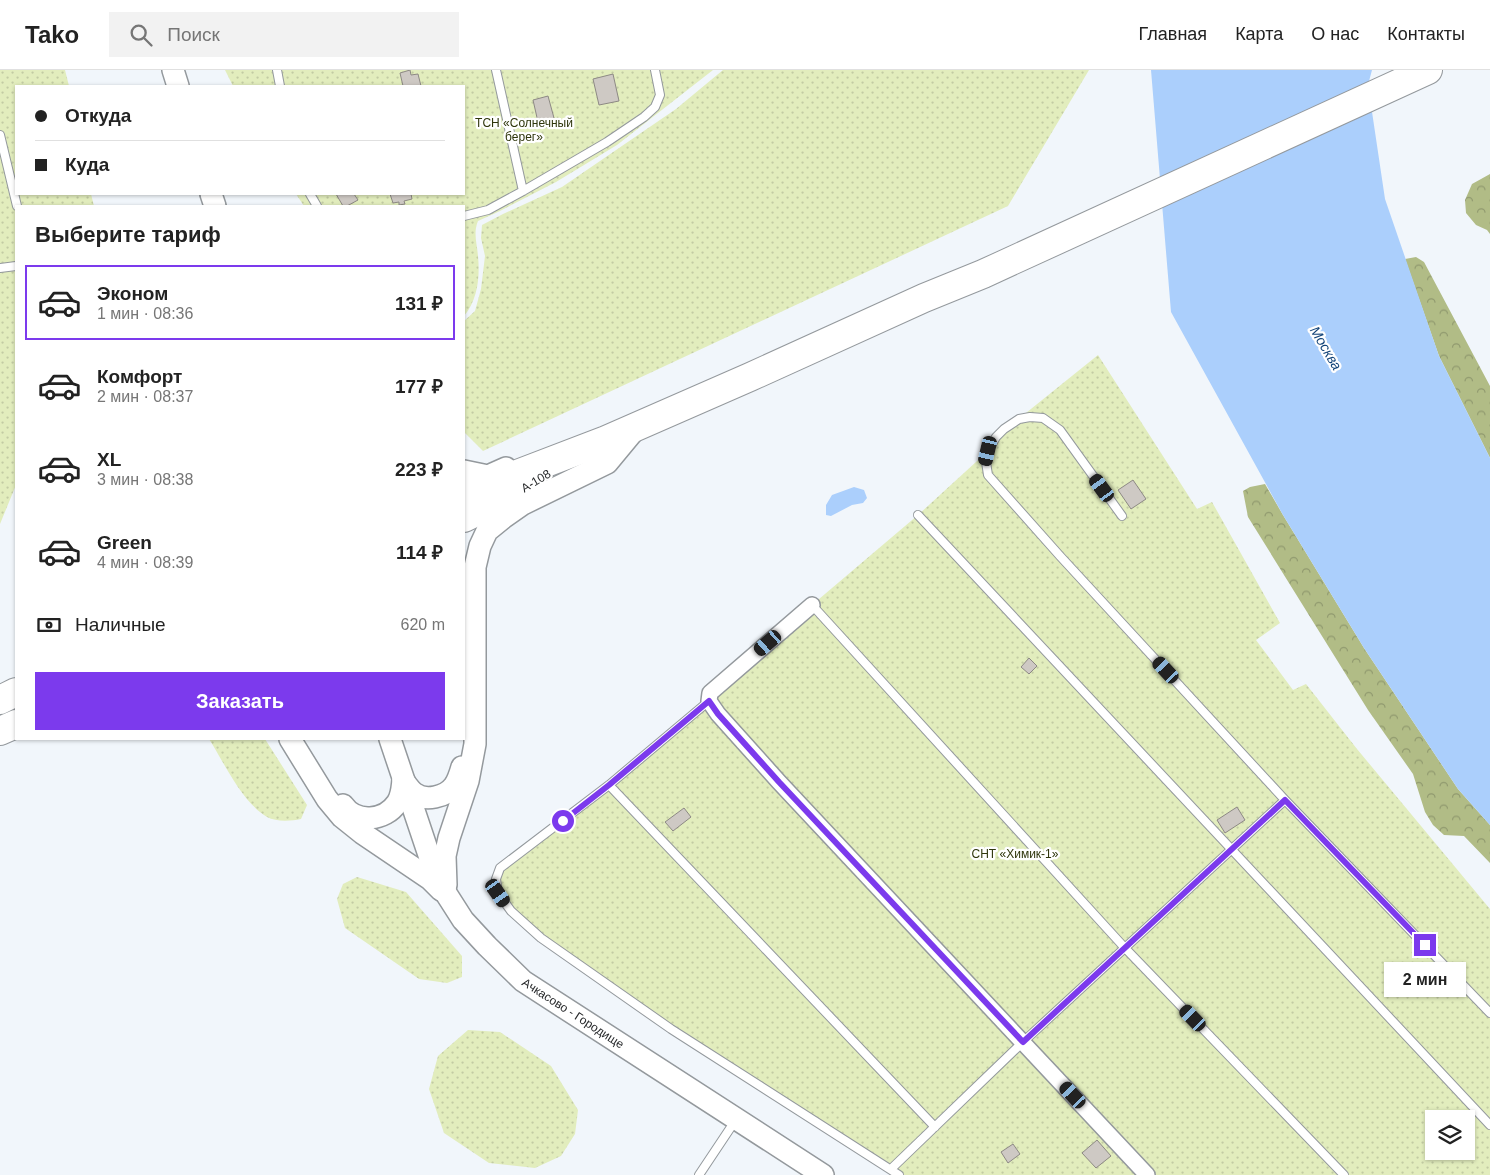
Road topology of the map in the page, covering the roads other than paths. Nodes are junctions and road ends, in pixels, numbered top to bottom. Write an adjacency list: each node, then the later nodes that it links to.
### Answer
1 (173, 70): 6 (street)
2 (276, 70): 7 (lane)
3 (496, 70): 9 (lane)
4 (655, 70): 9 (lane)
5 (1428, 70): 14 (highway, А-108)
6 (178, 85)
7 (280, 85)
8 (0, 134): 10 (lane)
9 (523, 191): 11 (lane)
10 (17, 205)
11 (465, 216)
12 (15, 266): 13 (lane)
13 (0, 268)
14 (640, 424): 15 (highway, А-108); 16 (street); 35 (street)
15 (606, 440): 17 (highway, А-108); 20 (highway, А-108 / А-108)
16 (465, 471)
17 (465, 496)
18 (918, 515): 34 (lane)
19 (1122, 516): 33 (lane)
20 (465, 518)
21 (812, 605): 25 (street); 36 (lane)
22 (465, 654): 31 (street)
23 (15, 692): 24 (highway)
24 (0, 700)
25 (709, 701): 32 (lane); 38 (street)
26 (15, 724): 27 (highway)
27 (0, 731)
28 (291, 740): 35 (street)
29 (302, 740): 31 (street)
30 (390, 740): 31 (street, Ачкасово - Городище)
31 (403, 780): 35 (street, Ачкасово - Городище)
32 (609, 785): 41 (lane); 42 (lane)
33 (1285, 800): 34 (lane); 37 (lane)
34 (1231, 849): 36 (lane); 40 (lane)
35 (447, 896): 39 (street, Ачкасово - Городище)
36 (1124, 947): 38 (lane); 47 (lane)
37 (1490, 1013)
38 (1023, 1042): 41 (lane); 46 (street)
39 (736, 1120): 43 (lane); 44 (street, Ачкасово - Городище)
40 (1490, 1125)
41 (935, 1127): 42 (lane)
42 (891, 1170): 45 (lane)
43 (700, 1175)
44 (823, 1175)
45 (899, 1175)
46 (1147, 1175)
47 (1344, 1175)

